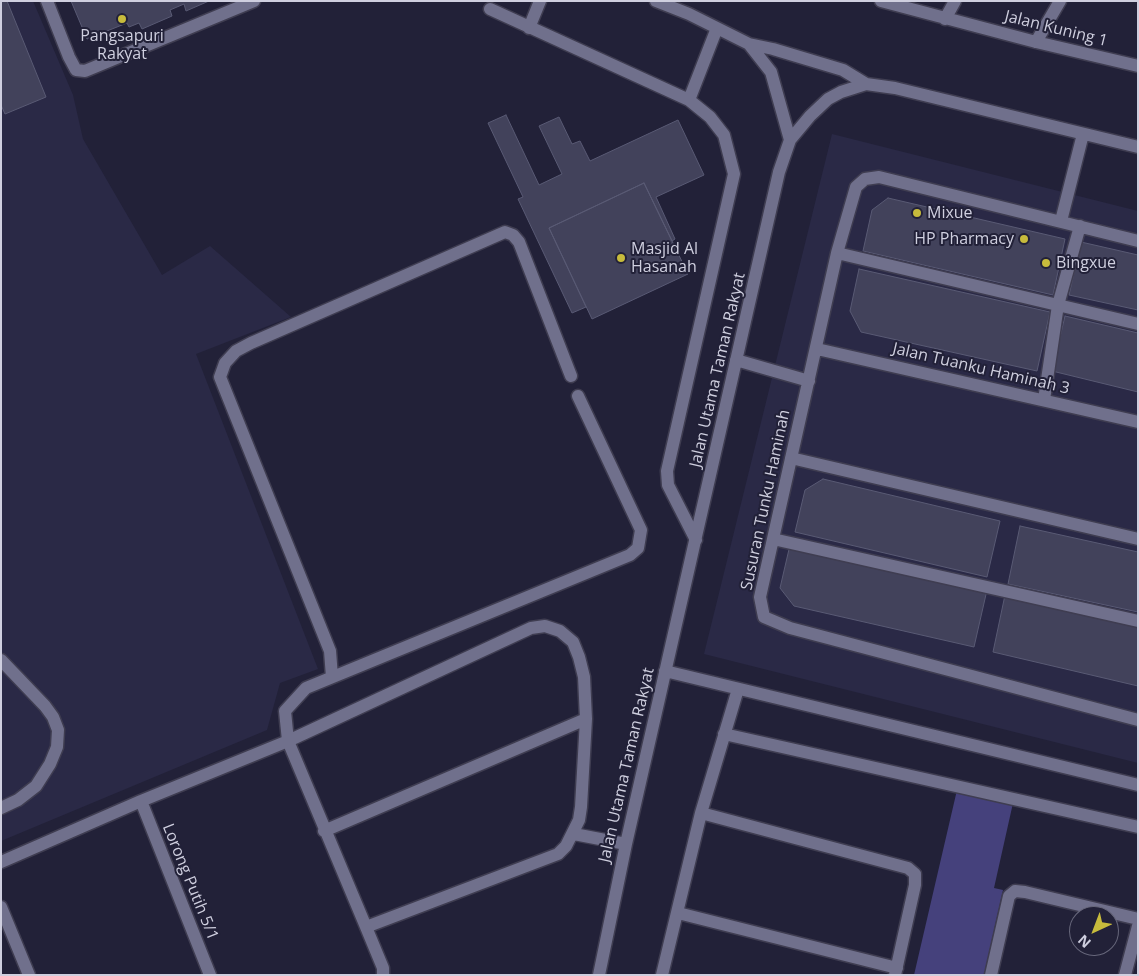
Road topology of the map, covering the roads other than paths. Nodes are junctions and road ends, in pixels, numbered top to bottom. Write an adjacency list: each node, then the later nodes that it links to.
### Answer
1 (48, 1): 2 (street)
2 (254, 1)
3 (540, 1): 10 (street)
4 (656, 1): 11 (street)
5 (881, 1): 9 (street, Jalan Kuning 1)
6 (955, 1): 9 (street)
7 (1060, 1): 12 (street)
8 (490, 8): 10 (street)
9 (945, 19): 12 (street, Jalan Kuning 1)
10 (529, 28): 16 (street)
11 (717, 28): 13 (street); 16 (street)
12 (1036, 42): 14 (street, Jalan Kuning 1)
13 (749, 44): 15 (street); 18 (street)
14 (1138, 66)
15 (866, 84): 17 (street, Jalan Utama Taman Rakyat); 18 (street, Jalan Utama Taman Rakyat)
16 (689, 100): 36 (street)
17 (1083, 134): 19 (street, Jalan Utama Taman Rakyat); 20 (street)
18 (790, 140): 27 (street, Jalan Utama Taman Rakyat)
19 (1138, 147)
20 (1061, 221): 21 (street); 23 (street, Susuran Tunku Haminah)
21 (1080, 226): 22 (street); 24 (street)
22 (1138, 241)
23 (837, 253): 24 (street); 26 (street, Susuran Tunku Haminah)
24 (1058, 305): 25 (street); 31 (street)
25 (1138, 324)
26 (817, 349): 29 (street, Susuran Tunku Haminah); 31 (street, Jalan Tuanku Haminah 3)
27 (736, 360): 29 (street); 36 (street, Jalan Utama Taman Rakyat)
28 (571, 376): 40 (street)
29 (809, 381): 33 (street, Susuran Tunku Haminah)
30 (578, 396): 40 (street)
31 (1044, 400): 32 (street, Jalan Tuanku Haminah 3)
32 (1138, 422)
33 (791, 458): 34 (street, Susuran Tunku Haminah); 35 (street)
34 (773, 539): 37 (street); 43 (street, Susuran Tunku Haminah)
35 (1138, 539)
36 (696, 540): 39 (street, Jalan Utama Taman Rakyat)
37 (1138, 621)
38 (1, 660): 48 (street)
39 (665, 671): 41 (street); 53 (street, Jalan Utama Taman Rakyat)
40 (332, 677): 45 (street)
41 (738, 689): 44 (street); 46 (street)
42 (586, 719): 45 (street); 51 (street); 52 (street)
43 (1138, 720)
44 (724, 734): 49 (street); 50 (street)
45 (288, 741): 47 (street); 51 (street)
46 (1138, 785)
47 (141, 801): 54 (street); 62 (street, Lorong Putih 5/1)
48 (1, 808)
49 (701, 813): 56 (street); 60 (street)
50 (1138, 827)
51 (324, 831): 59 (street)
52 (574, 834): 53 (street); 59 (street)
53 (626, 844): 64 (street, Jalan Utama Taman Rakyat)
54 (1, 862)
55 (1, 907): 61 (street)
56 (678, 913): 60 (street); 65 (street)
57 (1138, 919): 66 (street)
58 (1138, 926): 67 (street)
59 (366, 927): 63 (street)
60 (896, 971)
61 (29, 975)
62 (210, 975)
63 (383, 975)
64 (599, 975)
65 (662, 975)
66 (990, 975)
67 (1125, 975)

